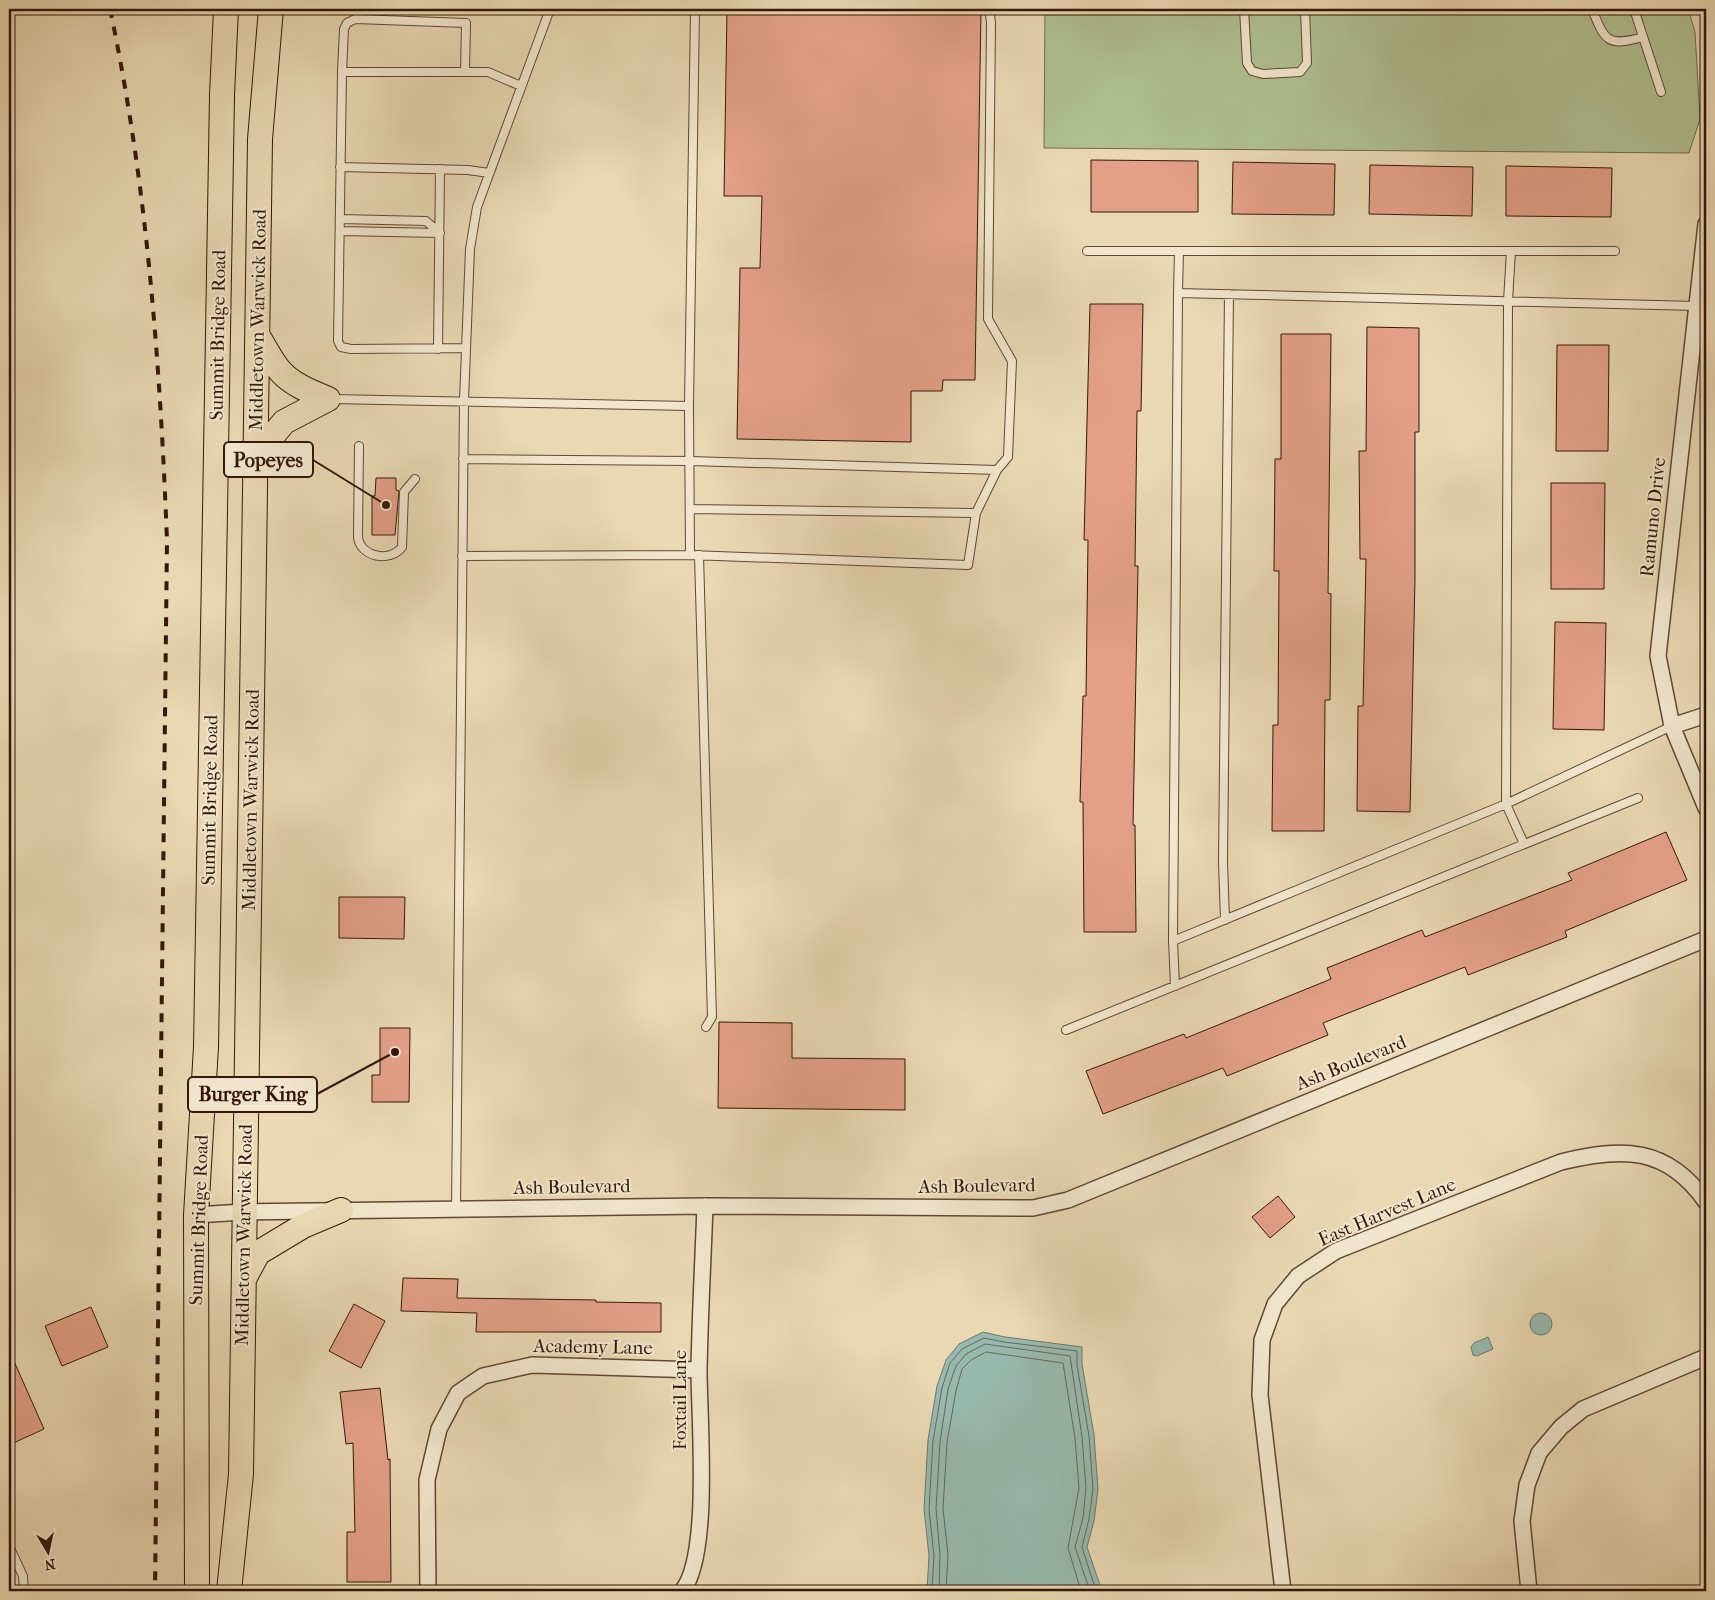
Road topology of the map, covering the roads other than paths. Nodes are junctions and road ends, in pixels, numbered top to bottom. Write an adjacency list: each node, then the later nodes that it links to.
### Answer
1 (226, 9): 64 (main road, Summit Bridge Road)
2 (271, 9): 30 (main road, Middletown Warwick Road)
3 (550, 9): 13 (lane)
4 (695, 9): 35 (lane)
5 (989, 9): 40 (lane)
6 (1244, 9): 7 (lane)
7 (1305, 9)
8 (1592, 9): 10 (lane)
9 (1634, 9): 10 (lane)
10 (1643, 37): 14 (lane)
11 (342, 72): 12 (lane); 12 (lane); 15 (lane)
12 (465, 72): 13 (lane)
13 (521, 86): 17 (lane)
14 (1661, 92)
15 (340, 167): 16 (lane); 18 (lane)
16 (440, 169): 17 (lane); 21 (lane)
17 (489, 173): 31 (lane)
18 (340, 219): 20 (lane); 21 (lane)
19 (1706, 224): 29 (street, Ramuno Drive)
20 (340, 231): 21 (lane); 32 (lane)
21 (440, 233): 32 (lane)
22 (1087, 251): 23 (lane)
23 (1178, 251): 24 (lane); 26 (lane)
24 (1511, 251): 25 (lane); 28 (lane)
25 (1615, 251)
26 (1178, 293): 27 (lane); 55 (lane)
27 (1229, 294): 28 (lane); 53 (lane)
28 (1508, 301): 29 (lane); 50 (lane)
29 (1702, 307): 48 (street, Ramuno Drive)
30 (258, 335): 33 (main road); 37 (main road, Middletown Warwick Road)
31 (466, 348): 32 (lane); 34 (lane)
32 (438, 349)
33 (328, 399): 34 (lane); 37 (main road)
34 (464, 400): 35 (lane); 38 (lane)
35 (689, 406): 39 (lane)
36 (360, 446): 41 (lane)
37 (256, 456): 63 (main road, Middletown Warwick Road)
38 (463, 459): 39 (lane); 46 (lane)
39 (690, 461): 40 (lane); 42 (lane)
40 (998, 470): 43 (lane)
41 (415, 479)
42 (690, 509): 43 (lane); 44 (lane)
43 (976, 513): 45 (lane)
44 (690, 555): 45 (lane); 46 (lane)
45 (699, 555): 57 (lane)
46 (462, 556): 61 (lane)
47 (1706, 716): 48 (street)
48 (1672, 726): 50 (lane); 51 (street, Ramuno Drive)
49 (1638, 798): 52 (lane)
50 (1506, 804): 52 (lane); 53 (lane)
51 (1706, 808)
52 (1524, 844): 56 (lane)
53 (1225, 920): 55 (lane)
54 (1706, 939): 60 (street, Ash Boulevard)
55 (1173, 941): 56 (lane)
56 (1175, 986): 58 (lane)
57 (706, 1027)
58 (1066, 1030)
59 (1706, 1202): 74 (street, East Harvest Lane)
60 (704, 1206): 61 (street, Ash Boulevard); 67 (street, Foxtail Lane)
61 (456, 1209): 62 (street, Ash Boulevard)
62 (341, 1210): 63 (street, Ash Boulevard); 65 (main road)
63 (244, 1212): 64 (street, Ash Boulevard); 65 (main road, Middletown Warwick Road)
64 (196, 1215): 70 (main road, Summit Bridge Road)
65 (243, 1281): 71 (main road, Middletown Warwick Road)
66 (1706, 1356): 75 (street)
67 (699, 1370): 72 (street, Academy Lane); 73 (street, Foxtail Lane)
68 (9, 1546): 69 (lane)
69 (24, 1591)
70 (196, 1591)
71 (229, 1591)
72 (428, 1591)
73 (682, 1591)
74 (1283, 1591)
75 (1529, 1591)

